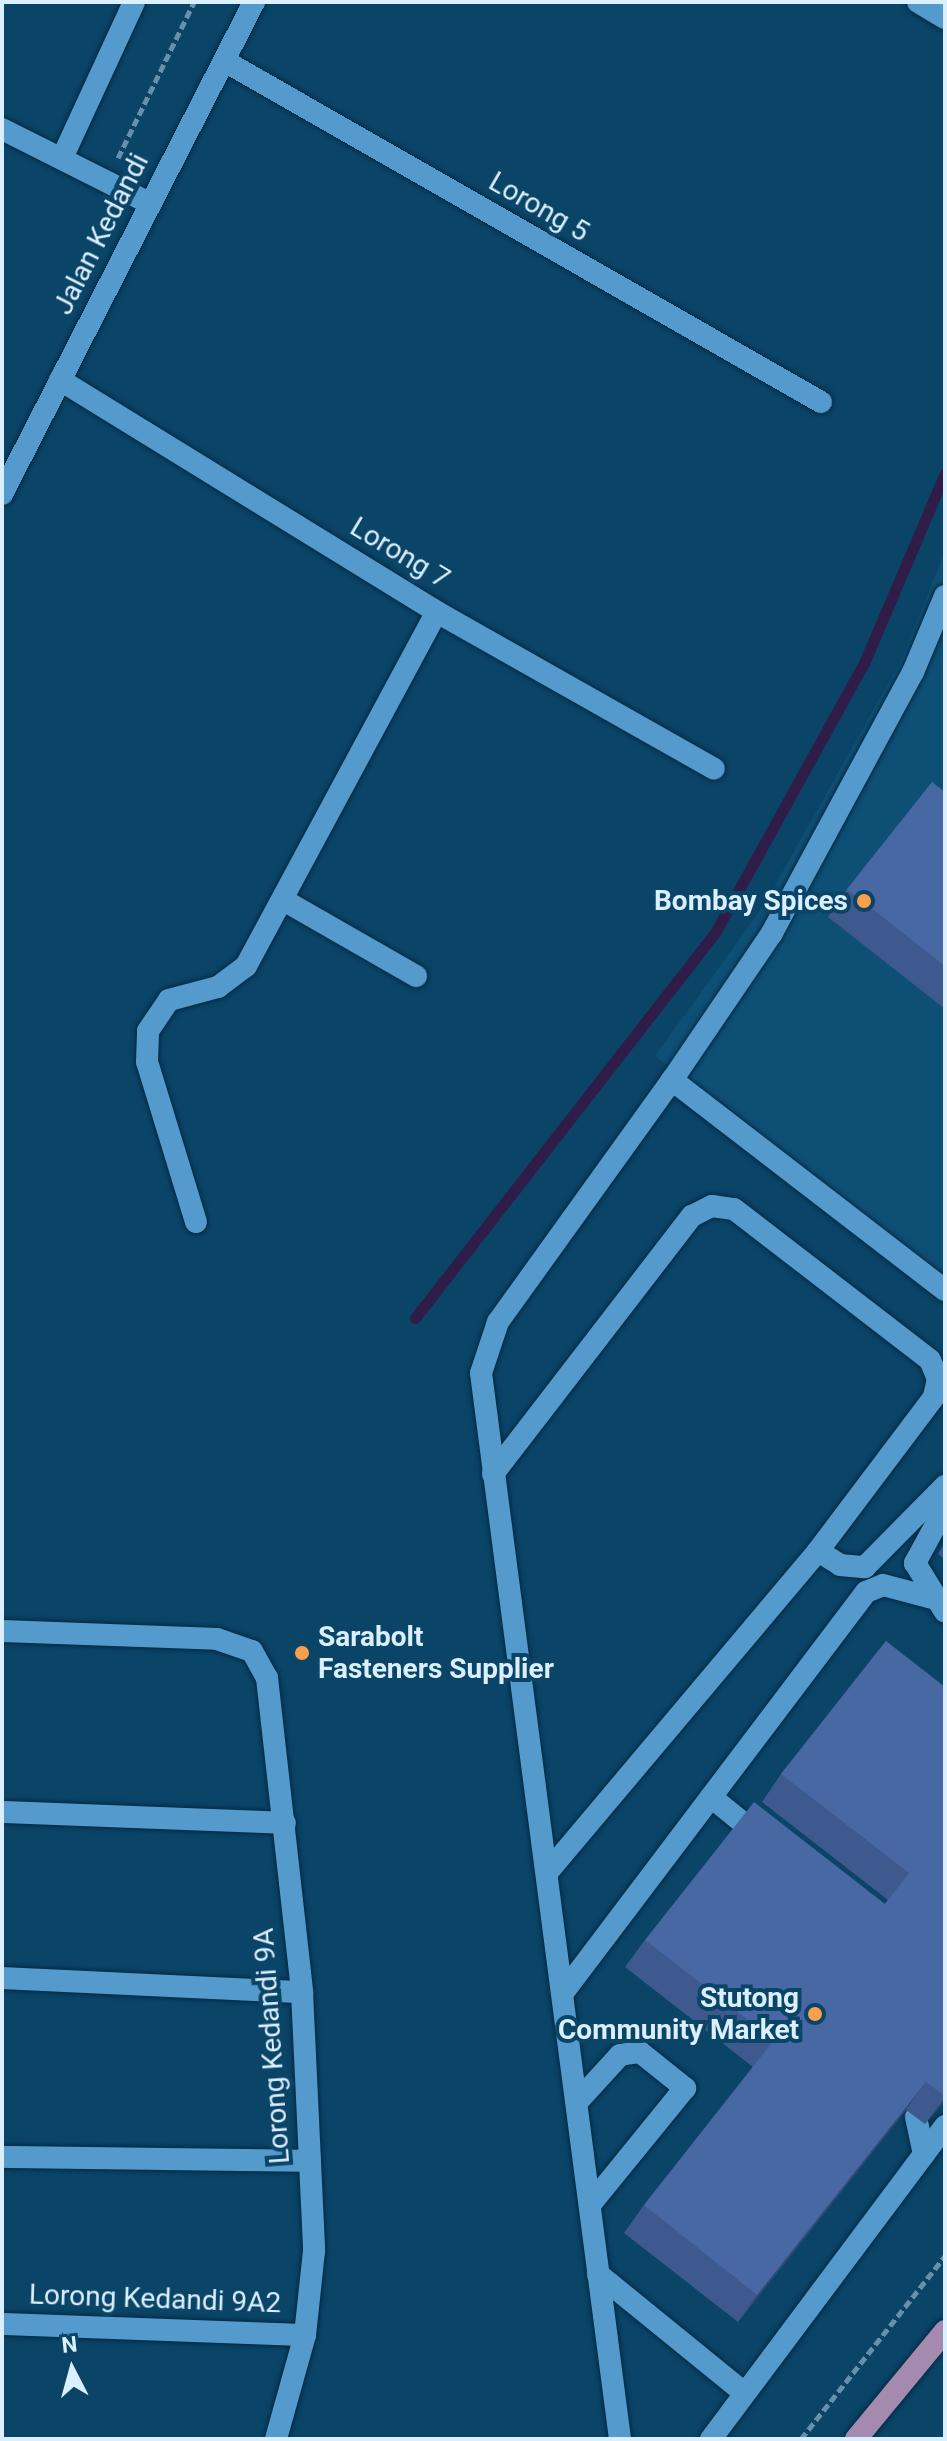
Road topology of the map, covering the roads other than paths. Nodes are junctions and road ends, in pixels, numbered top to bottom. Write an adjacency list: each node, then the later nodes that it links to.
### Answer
1 (134, 2): 7 (street)
2 (254, 2): 5 (street, Jalan Kedandi)
3 (918, 2): 4 (street)
4 (945, 18)
5 (228, 63): 8 (street, Jalan Kedandi); 10 (street, Lorong 5)
6 (2, 129): 7 (street)
7 (63, 156): 8 (street)
8 (149, 203): 9 (street, Jalan Kedandi)
9 (60, 380): 11 (street, Jalan Kedandi); 13 (street, Lorong 7)
10 (821, 402)
11 (2, 494)
12 (945, 596): 17 (street)
13 (437, 612): 14 (street, Lorong 7); 15 (street)
14 (714, 769)
15 (285, 901): 16 (street); 18 (street)
16 (416, 976)
17 (672, 1080): 19 (street); 20 (street)
18 (196, 1222)
19 (945, 1290)
20 (493, 1474): 23 (street); 30 (street)
21 (945, 1486): 23 (street)
22 (945, 1508): 24 (street)
23 (818, 1551): 30 (street)
24 (938, 1605): 26 (street)
25 (2, 1631): 28 (street, Lorong Kedandi 9A)
26 (711, 1797): 29 (street); 32 (street)
27 (2, 1812): 28 (street)
28 (285, 1823): 33 (street, Lorong Kedandi 9A)
29 (785, 1856)
30 (549, 1871): 32 (street)
31 (2, 1978): 33 (street)
32 (565, 1990): 34 (street)
33 (302, 1992): 39 (street, Lorong Kedandi 9A)
34 (578, 2101): 40 (street); 40 (street)
35 (916, 2117): 37 (street)
36 (945, 2126): 37 (street)
37 (924, 2154): 45 (street)
38 (2, 2157): 39 (street)
39 (310, 2161): 44 (street, Lorong Kedandi 9A)
40 (590, 2205): 41 (street)
41 (598, 2274): 45 (street); 47 (street)
42 (2, 2324): 44 (street, Lorong Kedandi 9A2)
43 (945, 2331): 49 (main road)
44 (305, 2335): 46 (street, Lorong Kedandi 9A)
45 (742, 2391): 48 (street)
46 (276, 2439)
47 (620, 2439)
48 (711, 2439)
49 (856, 2439)

